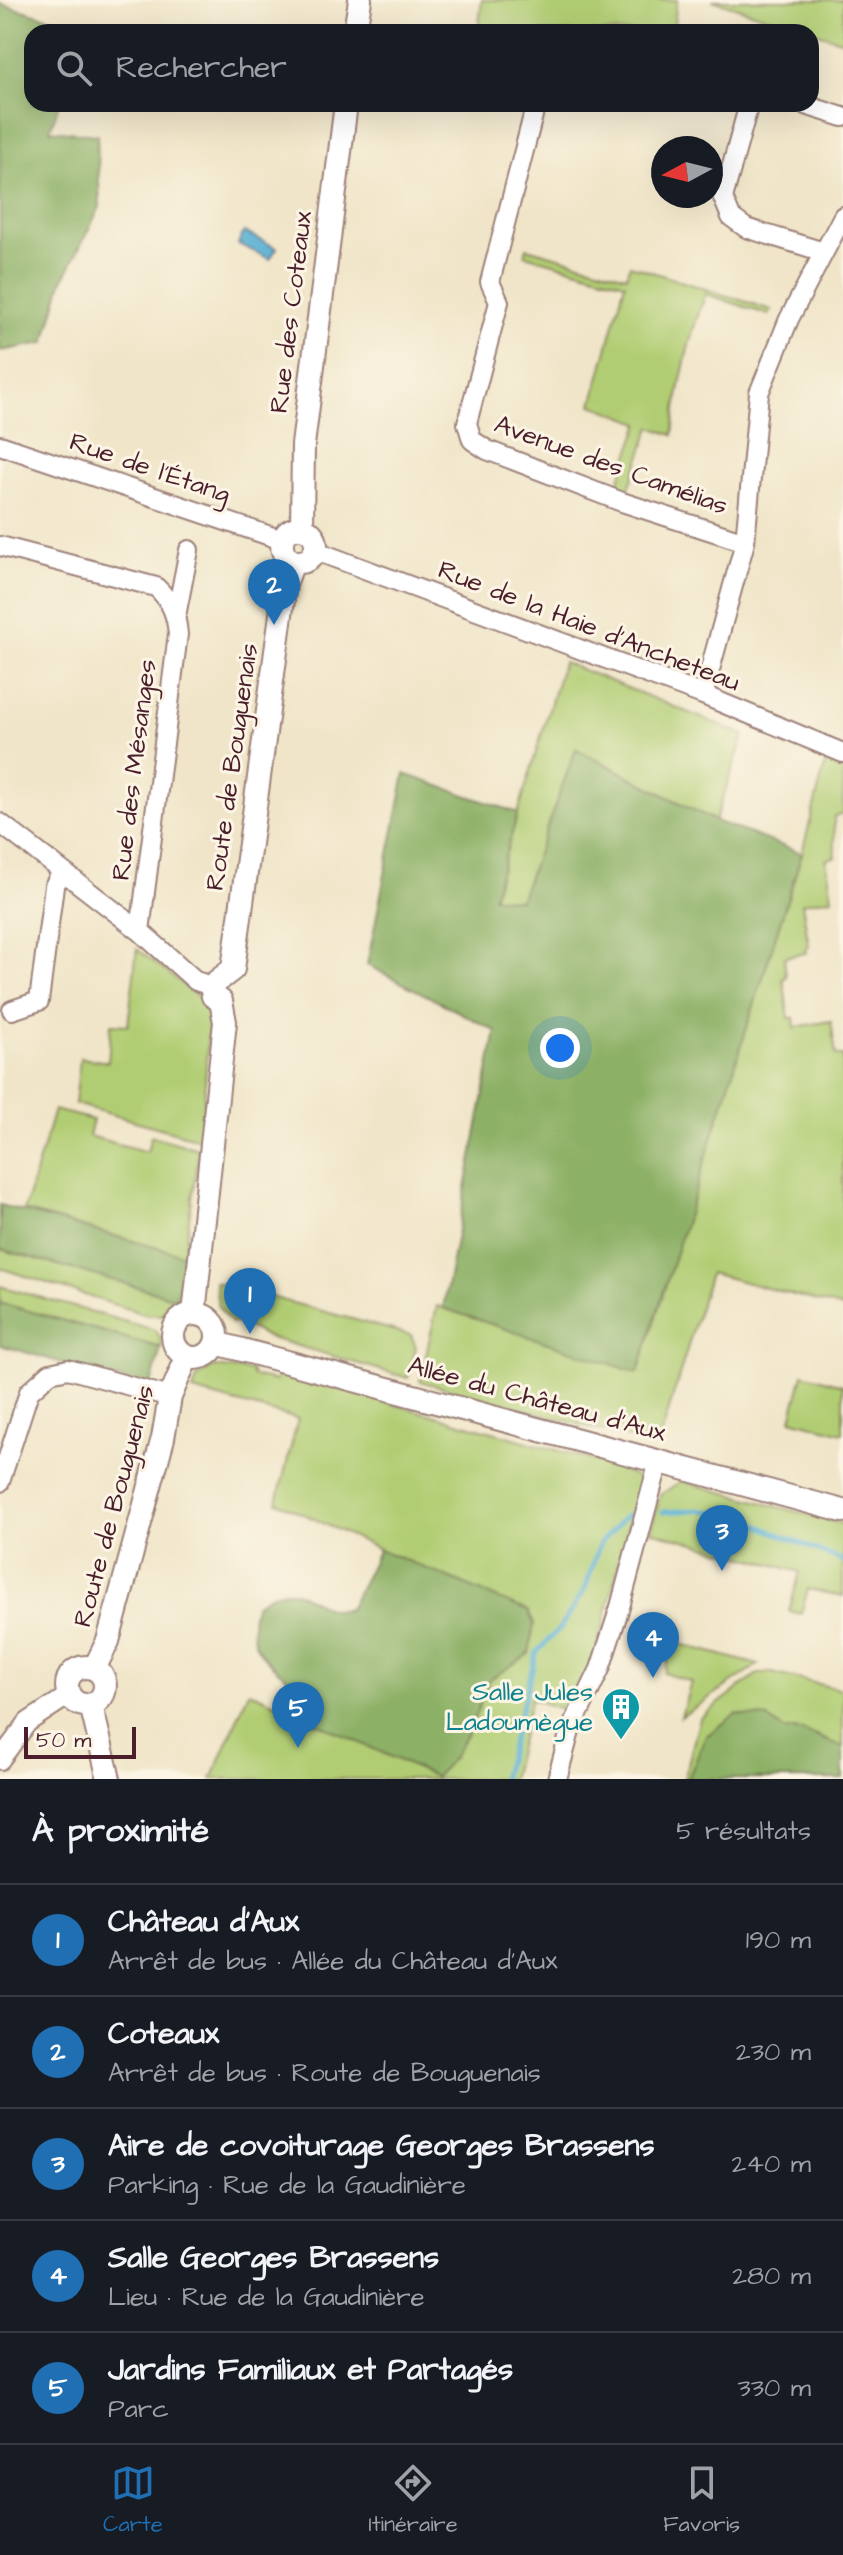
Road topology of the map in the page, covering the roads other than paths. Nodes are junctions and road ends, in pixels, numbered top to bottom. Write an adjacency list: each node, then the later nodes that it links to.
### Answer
1 (360, 0): 2 (street)
2 (356, 24)
3 (819, 109): 7 (street)
4 (345, 112): 11 (street, Rue des Coteaux)
5 (534, 112): 13 (street, Avenue des Camélias)
6 (747, 112): 9 (street)
7 (843, 117)
8 (843, 216): 9 (street)
9 (824, 252): 13 (street)
10 (0, 445): 12 (street, Rue de l'Étang)
11 (302, 528): 12 (street); 16 (street)
12 (282, 540): 17 (street)
13 (745, 542): 19 (street)
14 (0, 546): 18 (street)
15 (189, 550): 18 (street, Rue des Mésanges)
16 (316, 551): 17 (street); 19 (street, Rue de la Haie d'Ancheteau)
17 (293, 562): 24 (street, Route de Bouguenais)
18 (176, 616): 23 (street, Rue des Mésanges)
19 (703, 695): 20 (street, Rue de la Haie d'Ancheteau)
20 (843, 753)
21 (0, 823): 22 (street)
22 (62, 872): 23 (street); 25 (street)
23 (140, 931): 24 (street)
24 (219, 988): 26 (street, Route de Bouguenais)
25 (12, 1010)
26 (194, 1314): 27 (street); 28 (street)
27 (216, 1343): 28 (street); 30 (street, Allée du Château d'Aux)
28 (187, 1357): 29 (street, Route de Bouguenais)
29 (170, 1397): 31 (street); 33 (street, Route de Bouguenais)
30 (659, 1461): 32 (street, Allée du Château d'Aux); 38 (street)
31 (0, 1482)
32 (843, 1511)
33 (94, 1669): 34 (street); 35 (street)
34 (69, 1695): 35 (street); 36 (street)
35 (91, 1705): 37 (street)
36 (0, 1760)
37 (109, 1779)
38 (557, 1779)

